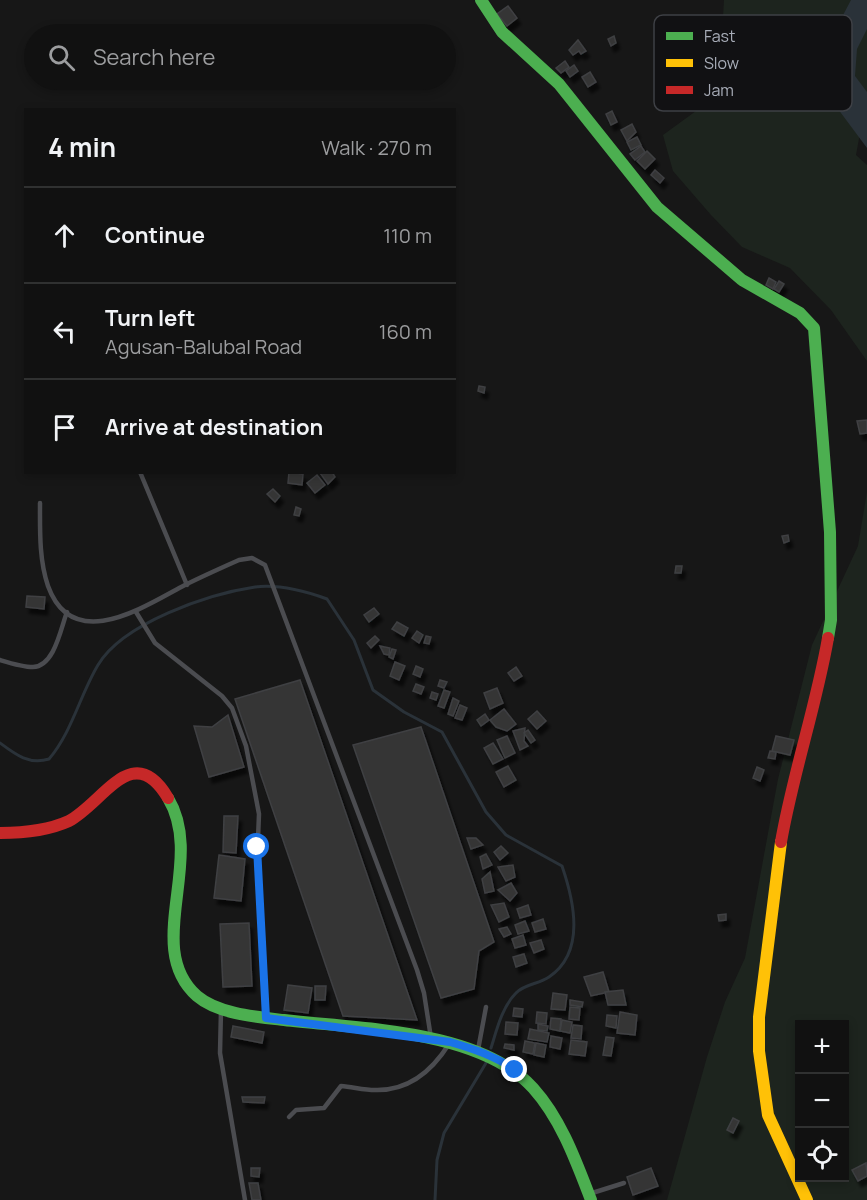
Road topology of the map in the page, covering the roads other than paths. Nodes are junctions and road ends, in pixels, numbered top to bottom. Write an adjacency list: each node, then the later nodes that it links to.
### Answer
1 (481, 0): 19 (street)
2 (141, 474): 4 (lane)
3 (40, 503): 5 (lane)
4 (187, 585): 6 (lane); 12 (lane)
5 (67, 612): 6 (lane); 7 (lane)
6 (136, 612): 11 (lane)
7 (0, 660)
8 (0, 833): 10 (street)
9 (486, 1007): 14 (lane)
10 (221, 1010): 11 (street); 18 (lane)
11 (266, 1018): 12 (street)
12 (432, 1039): 13 (street)
13 (450, 1042): 14 (street); 15 (lane)
14 (478, 1050): 17 (street)
15 (289, 1117)
16 (624, 1183): 17 (lane)
17 (590, 1197)
18 (245, 1200)
19 (807, 1200)

